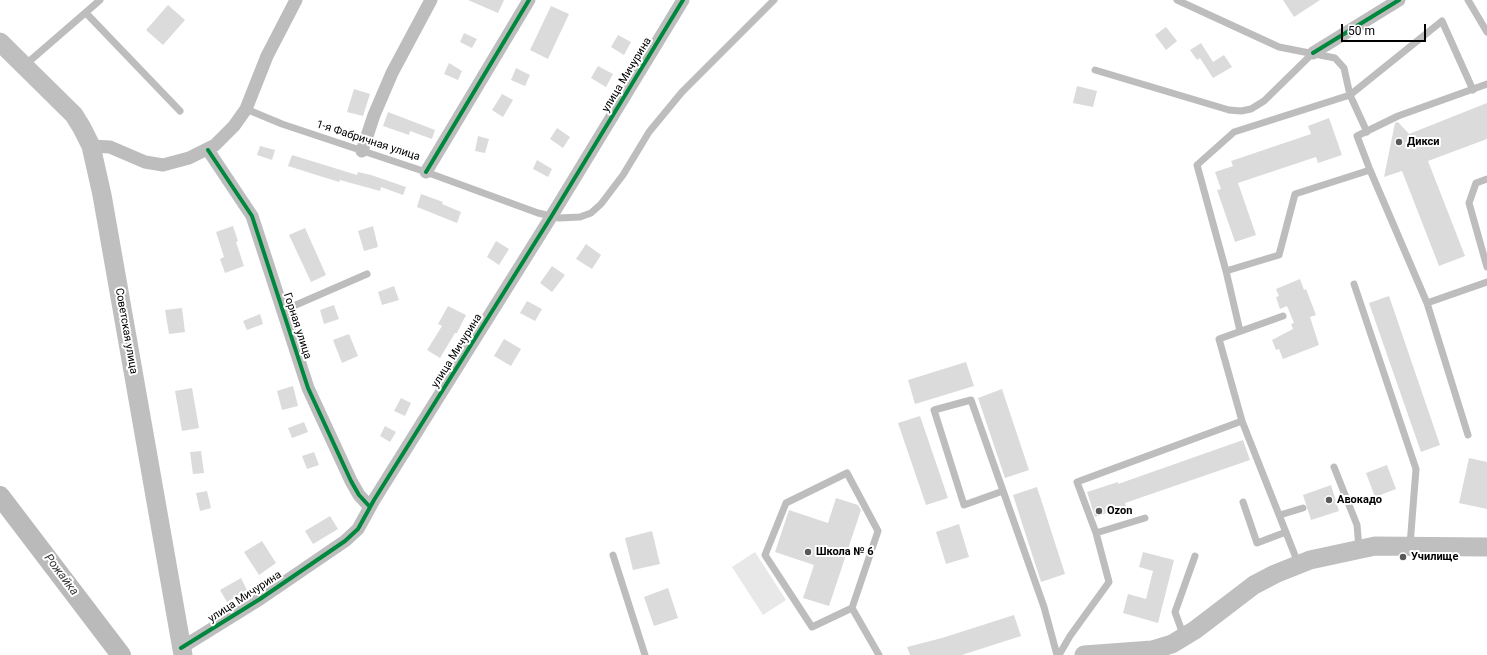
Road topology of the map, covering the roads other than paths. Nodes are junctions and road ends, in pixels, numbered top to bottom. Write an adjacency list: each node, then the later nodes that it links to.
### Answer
1 (100, 0): 10 (lane)
2 (296, 0): 19 (street)
3 (431, 0): 24 (street)
4 (529, 0): 26 (street)
5 (682, 0): 28 (street, улица Мичурина)
6 (774, 0): 28 (lane, 1-я Фабричная улица)
7 (1177, 0): 13 (lane)
8 (1399, 0): 13 (street)
9 (1468, 0): 11 (lane)
10 (86, 13): 14 (lane); 20 (lane)
11 (1487, 32)
12 (0, 42): 14 (main road, Советская улица)
13 (1313, 53): 15 (lane); 18 (lane)
14 (25, 66): 22 (main road, Советская улица)
15 (1095, 70)
16 (1487, 84): 17 (lane)
17 (1473, 90): 18 (lane); 21 (lane)
18 (1350, 95): 21 (lane); 30 (lane)
19 (246, 109): 23 (street); 24 (lane, 1-я Фабричная улица)
20 (180, 111)
21 (1367, 132): 25 (lane)
22 (91, 146): 23 (street); 58 (main road, Советская улица)
23 (208, 150): 35 (street, Горная улица)
24 (362, 151): 26 (lane, 1-я Фабричная улица)
25 (1370, 170): 30 (lane); 34 (lane)
26 (426, 172): 28 (lane, 1-я Фабричная улица)
27 (1487, 179): 29 (lane)
28 (551, 217): 43 (street, улица Мичурина)
29 (1487, 267)
30 (1226, 271): 37 (lane)
31 (366, 274): 35 (lane)
32 (1487, 282): 34 (lane)
33 (1354, 284): 49 (lane)
34 (1427, 303): 39 (lane)
35 (282, 311): 43 (street, Горная улица)
36 (1283, 316): 37 (lane)
37 (1240, 331): 38 (lane)
38 (1242, 421): 45 (lane); 48 (lane)
39 (1468, 435)
40 (1334, 467): 51 (lane)
41 (1003, 491): 41 (lane); 61 (lane)
42 (1242, 502): 47 (lane)
43 (370, 507): 58 (street, улица Мичурина)
44 (1303, 508): 45 (lane)
45 (1280, 515): 47 (lane)
46 (1145, 518): 48 (lane)
47 (1286, 532): 54 (lane)
48 (1096, 533): 61 (lane)
49 (1410, 546): 50 (main road); 51 (main road)
50 (1487, 547)
51 (1359, 549): 54 (main road)
52 (613, 555): 59 (lane)
53 (1195, 556): 56 (lane)
54 (1298, 564): 56 (main road)
55 (852, 608): 55 (lane); 60 (lane)
56 (1184, 637): 57 (main road)
57 (1163, 651): 62 (main road)
58 (182, 652)
59 (645, 655)
60 (879, 655)
61 (1058, 655)
62 (1089, 655)

